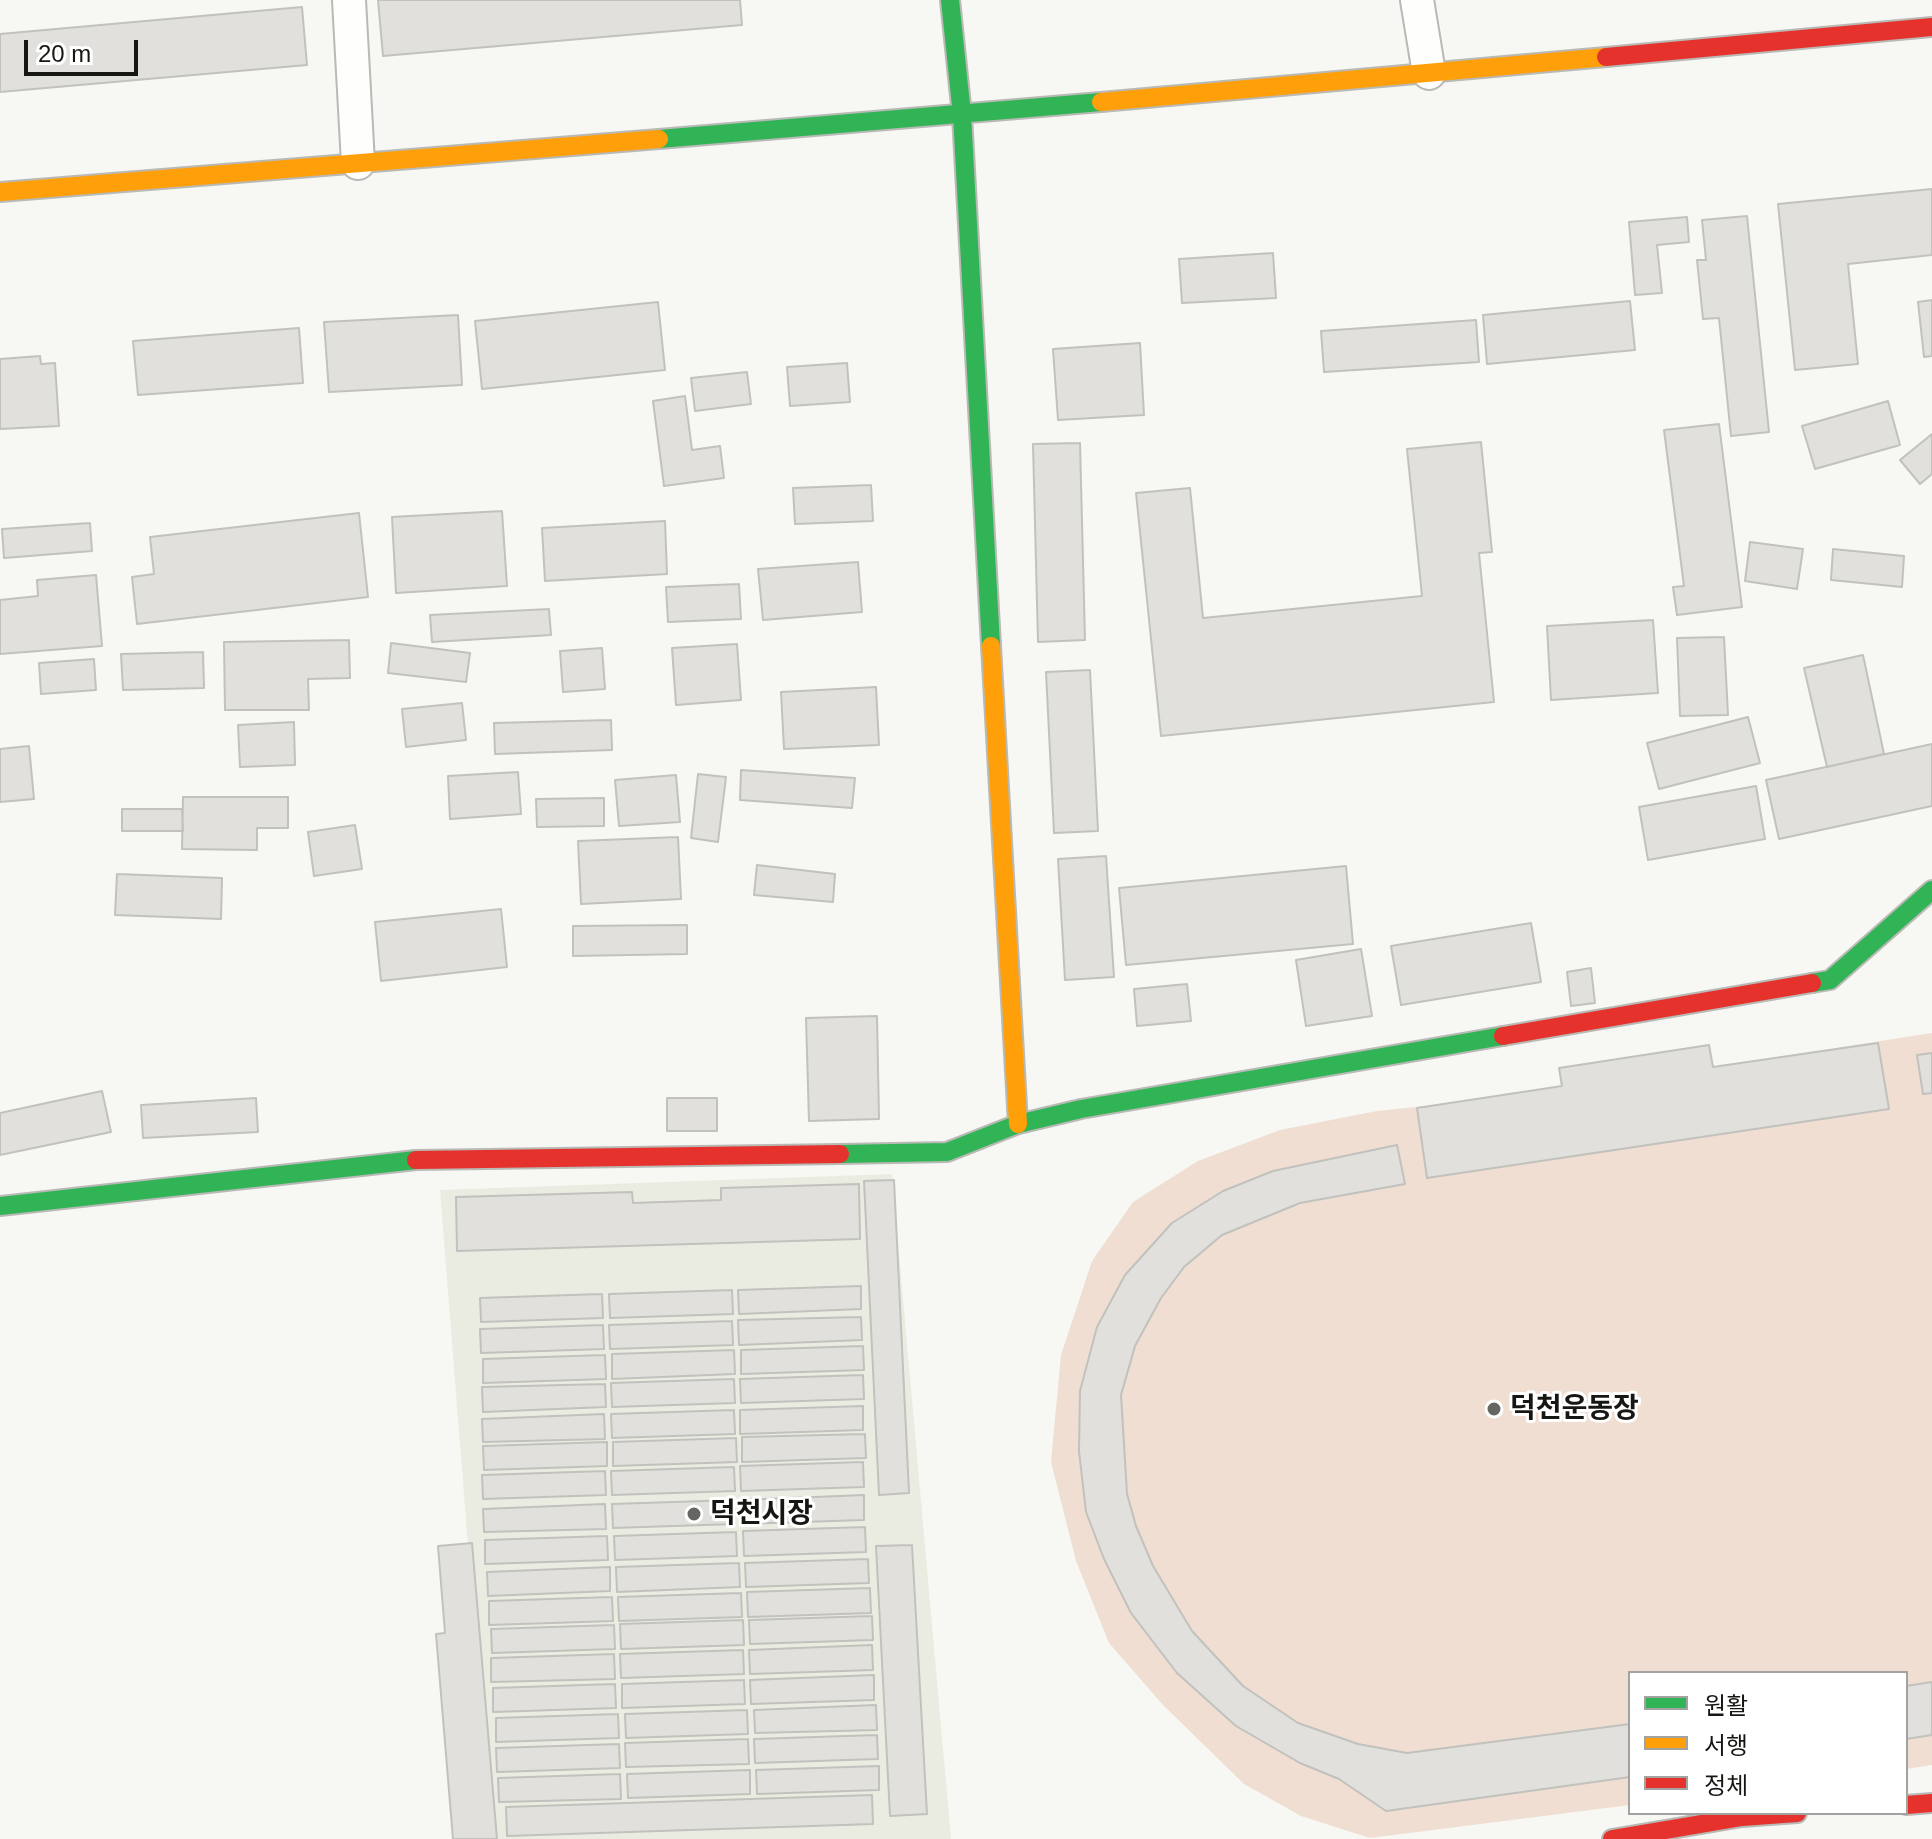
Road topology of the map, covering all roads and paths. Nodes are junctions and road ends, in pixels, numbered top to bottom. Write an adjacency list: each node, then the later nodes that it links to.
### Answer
1 (349, 0): 7 (street)
2 (950, 0): 6 (street)
3 (1417, 0): 5 (street)
4 (1932, 27): 5 (street)
5 (1429, 73): 6 (street)
6 (962, 115): 7 (street); 10 (street)
7 (358, 163): 8 (street)
8 (0, 192)
9 (1932, 890): 10 (street)
10 (1018, 1124): 11 (street)
11 (0, 1206)
12 (1932, 1803): 13 (street)
13 (1908, 1805)
14 (1770, 1815): 15 (street)
15 (1612, 1839)

